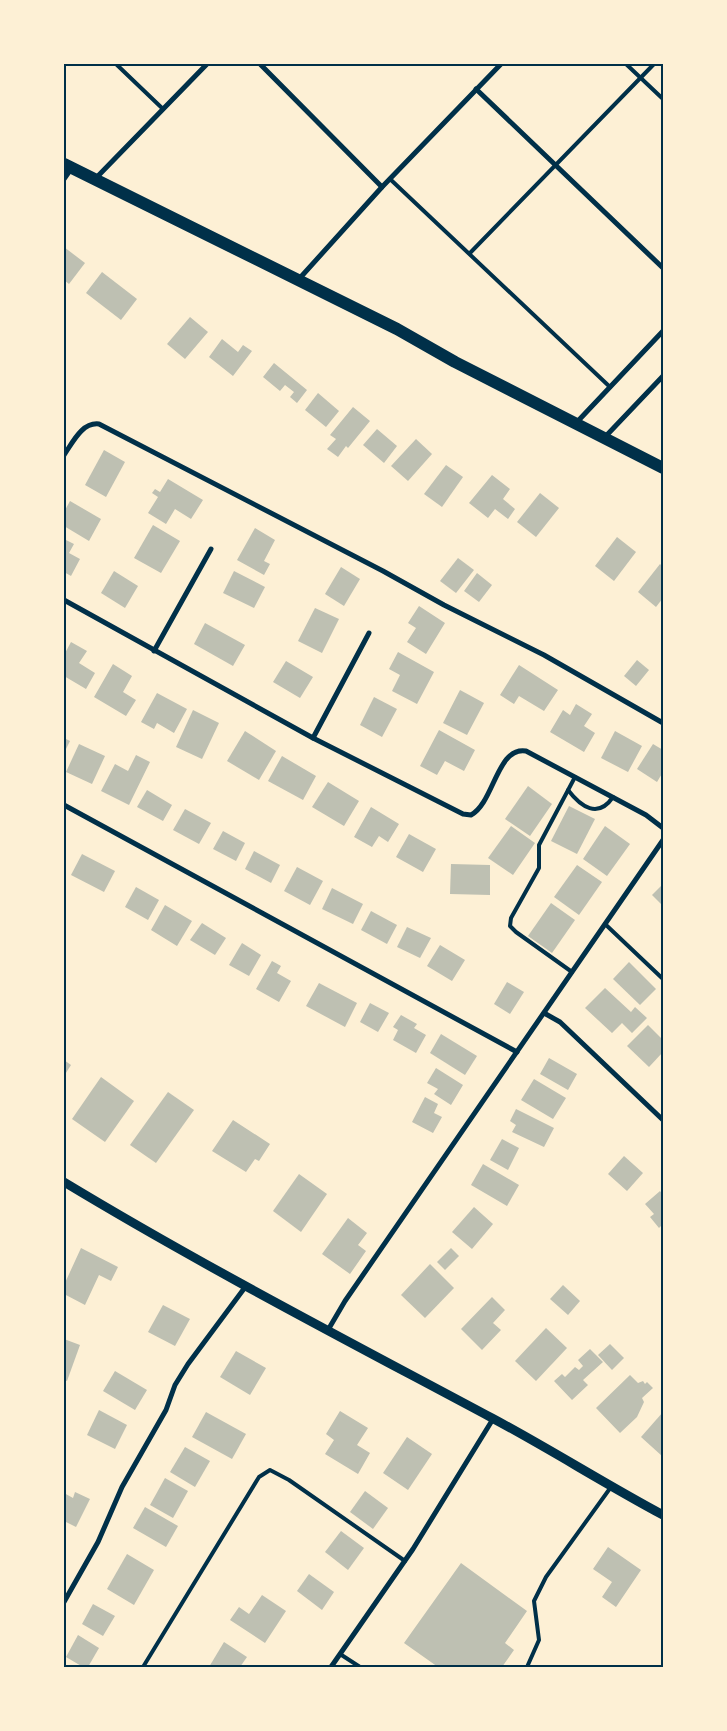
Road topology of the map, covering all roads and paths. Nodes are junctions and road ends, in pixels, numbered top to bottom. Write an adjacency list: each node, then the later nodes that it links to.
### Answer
1 (116, 64): 10 (lane)
2 (207, 64): 10 (street)
3 (260, 64): 16 (street)
4 (501, 64): 8 (street)
5 (626, 64): 7 (lane)
6 (654, 64): 7 (lane)
7 (641, 78): 9 (lane); 12 (lane)
8 (476, 89): 12 (street); 15 (street)
9 (663, 99)
10 (163, 109): 14 (street)
11 (67, 166): 13 (street); 14 (main road)
12 (555, 166): 17 (lane); 18 (street)
13 (64, 179)
14 (94, 180): 19 (main road)
15 (390, 180): 16 (street); 17 (lane)
16 (382, 187): 19 (street)
17 (470, 252): 22 (lane)
18 (663, 268)
19 (297, 281): 23 (main road)
20 (663, 331): 22 (street)
21 (663, 376): 24 (street)
22 (610, 387): 23 (street)
23 (576, 423): 24 (main road)
24 (604, 438): 26 (main road)
25 (64, 454): 31 (street)
26 (663, 468)
27 (211, 549): 30 (street)
28 (64, 600): 30 (street)
29 (369, 633): 32 (street)
30 (154, 651): 32 (street)
31 (663, 723)
32 (313, 738): 33 (street)
33 (575, 777): 34 (lane); 35 (street)
34 (568, 790): 35 (lane); 40 (lane)
35 (612, 797): 37 (street)
36 (64, 805): 43 (street)
37 (663, 828)
38 (663, 840): 39 (street)
39 (605, 924): 40 (street); 41 (lane)
40 (572, 972): 42 (street)
41 (663, 979)
42 (544, 1013): 43 (street); 44 (street)
43 (517, 1052): 47 (street)
44 (663, 1120)
45 (64, 1182): 46 (street)
46 (246, 1286): 47 (street); 52 (street)
47 (328, 1330): 48 (street)
48 (493, 1419): 49 (street); 51 (street)
49 (611, 1487): 50 (street); 57 (lane)
50 (663, 1515)
51 (405, 1561): 53 (street); 54 (lane)
52 (64, 1602)
53 (340, 1654): 55 (street); 56 (lane)
54 (143, 1667)
55 (331, 1667)
56 (360, 1667)
57 (527, 1667)

